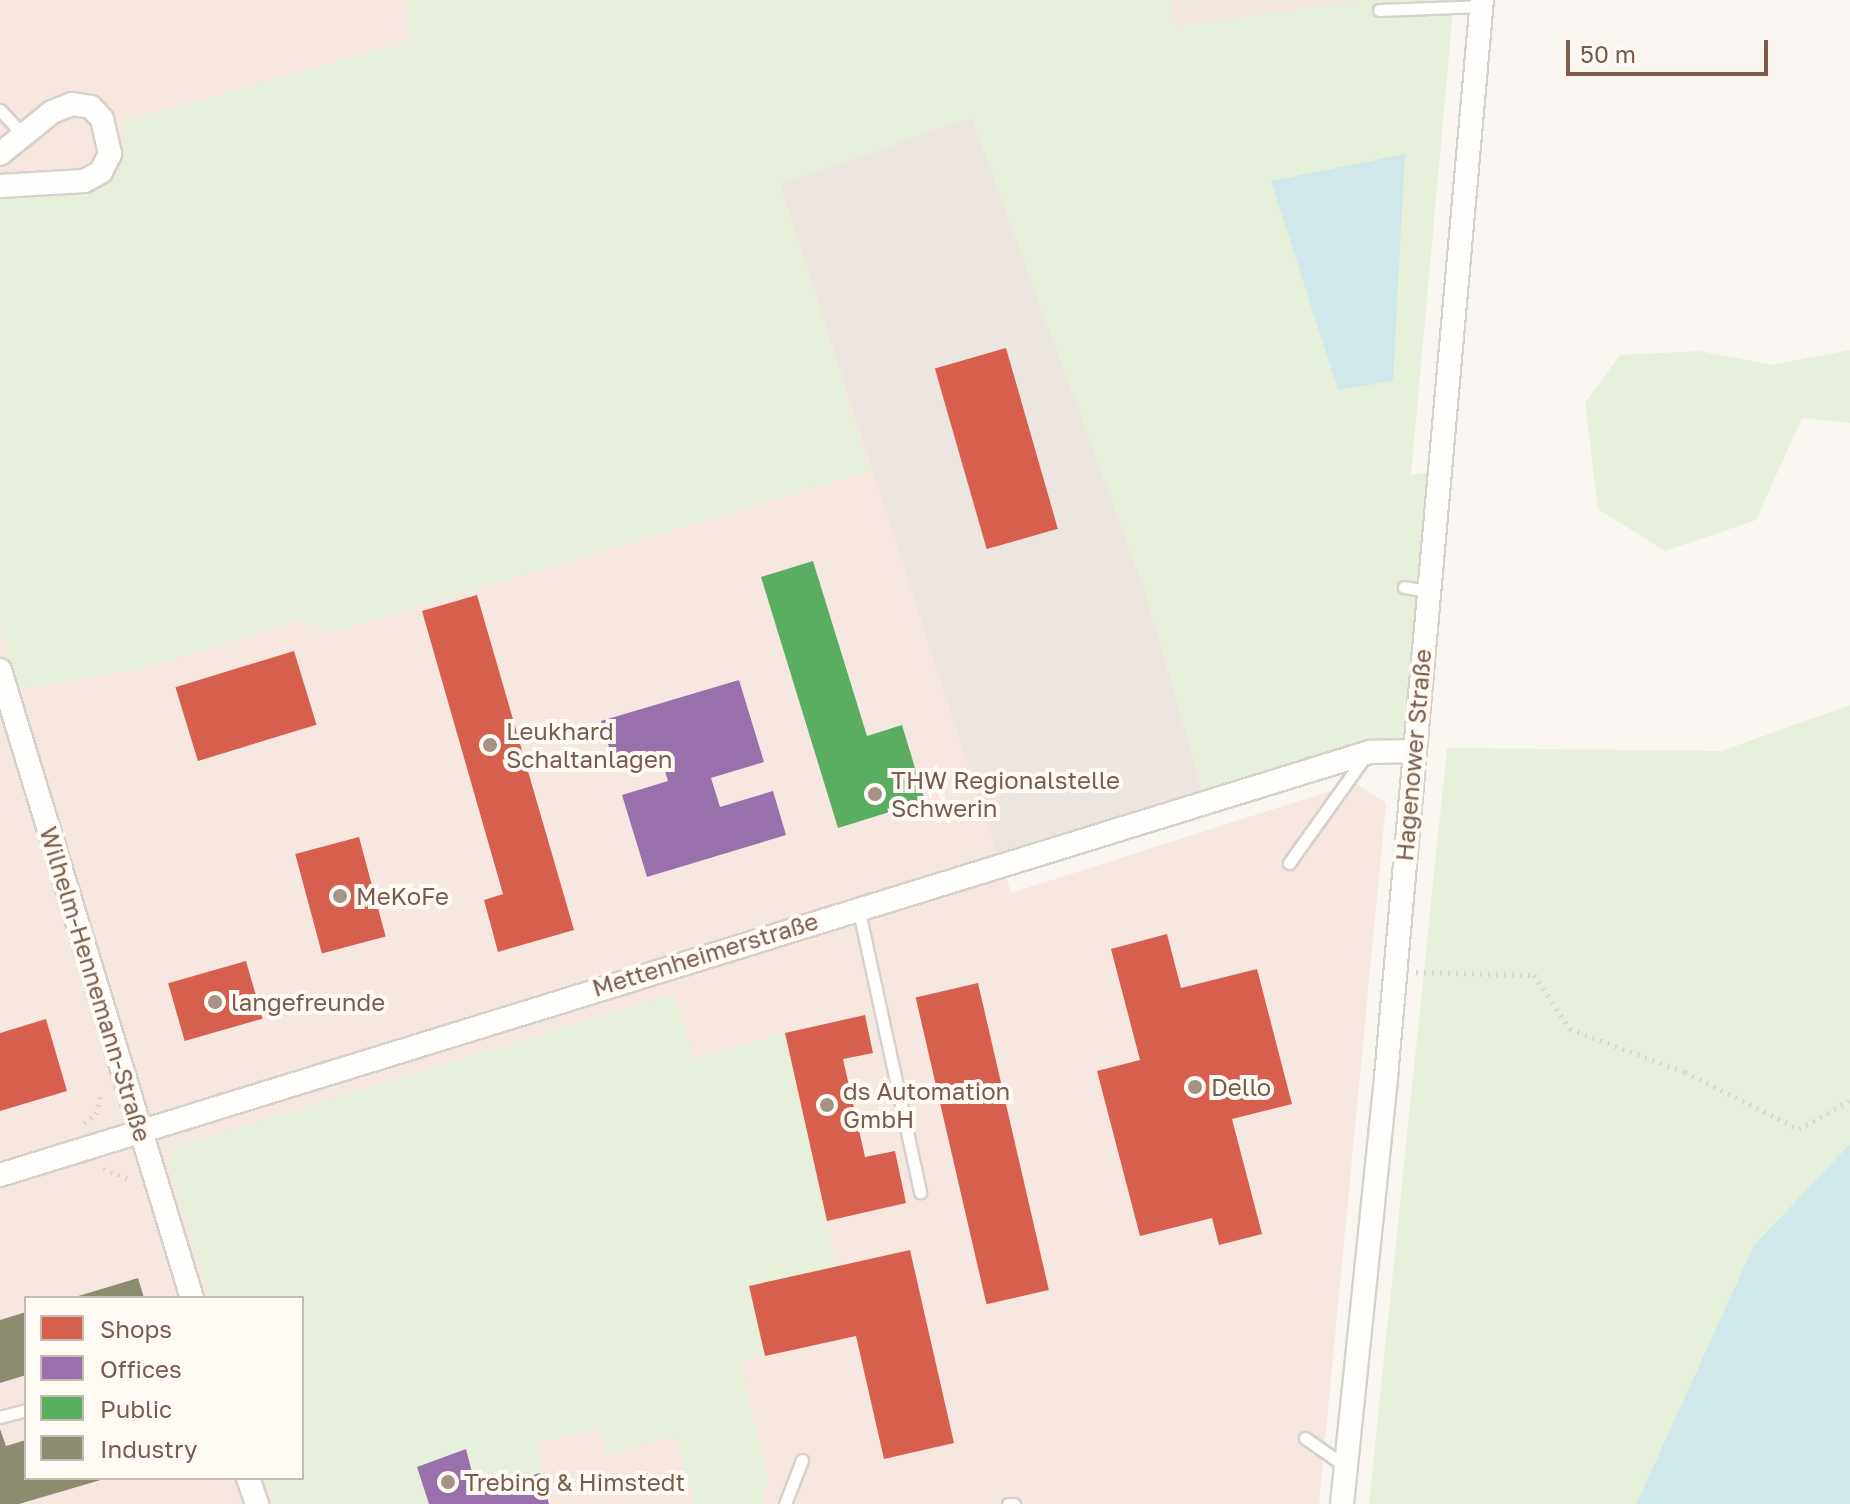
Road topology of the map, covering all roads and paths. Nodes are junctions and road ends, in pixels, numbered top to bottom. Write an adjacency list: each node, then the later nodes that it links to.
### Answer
1 (1481, 3): 2 (lane); 8 (street, Hagenower Straße)
2 (1379, 10)
3 (0, 110): 4 (lane)
4 (22, 134): 5 (street); 6 (street)
5 (0, 154)
6 (0, 186)
7 (1404, 587): 8 (lane)
8 (1427, 591): 10 (street, Hagenower Straße)
9 (0, 670): 18 (street, Wilhelm-Hennemann-Straße)
10 (1414, 751): 11 (street, Mettenheimerstraße); 14 (street, Hagenower Straße)
11 (1370, 752): 12 (lane); 13 (street, Mettenheimerstraße)
12 (1289, 863)
13 (857, 906): 18 (street, Mettenheimerstraße); 20 (lane)
14 (1395, 969): 16 (path); 26 (street, Hagenower Straße)
15 (102, 1090): 17 (path)
16 (1850, 1100)
17 (77, 1127)
18 (141, 1133): 19 (street, Mettenheimerstraße); 21 (street, Wilhelm-Hennemann-Straße)
19 (0, 1175)
20 (920, 1192)
21 (191, 1296)
22 (24, 1411): 23 (lane)
23 (0, 1417)
24 (1305, 1438): 26 (lane)
25 (802, 1460): 29 (lane)
26 (1345, 1466): 30 (street, Hagenower Straße)
27 (249, 1480): 28 (street)
28 (257, 1504)
29 (785, 1504)
30 (1342, 1504)

